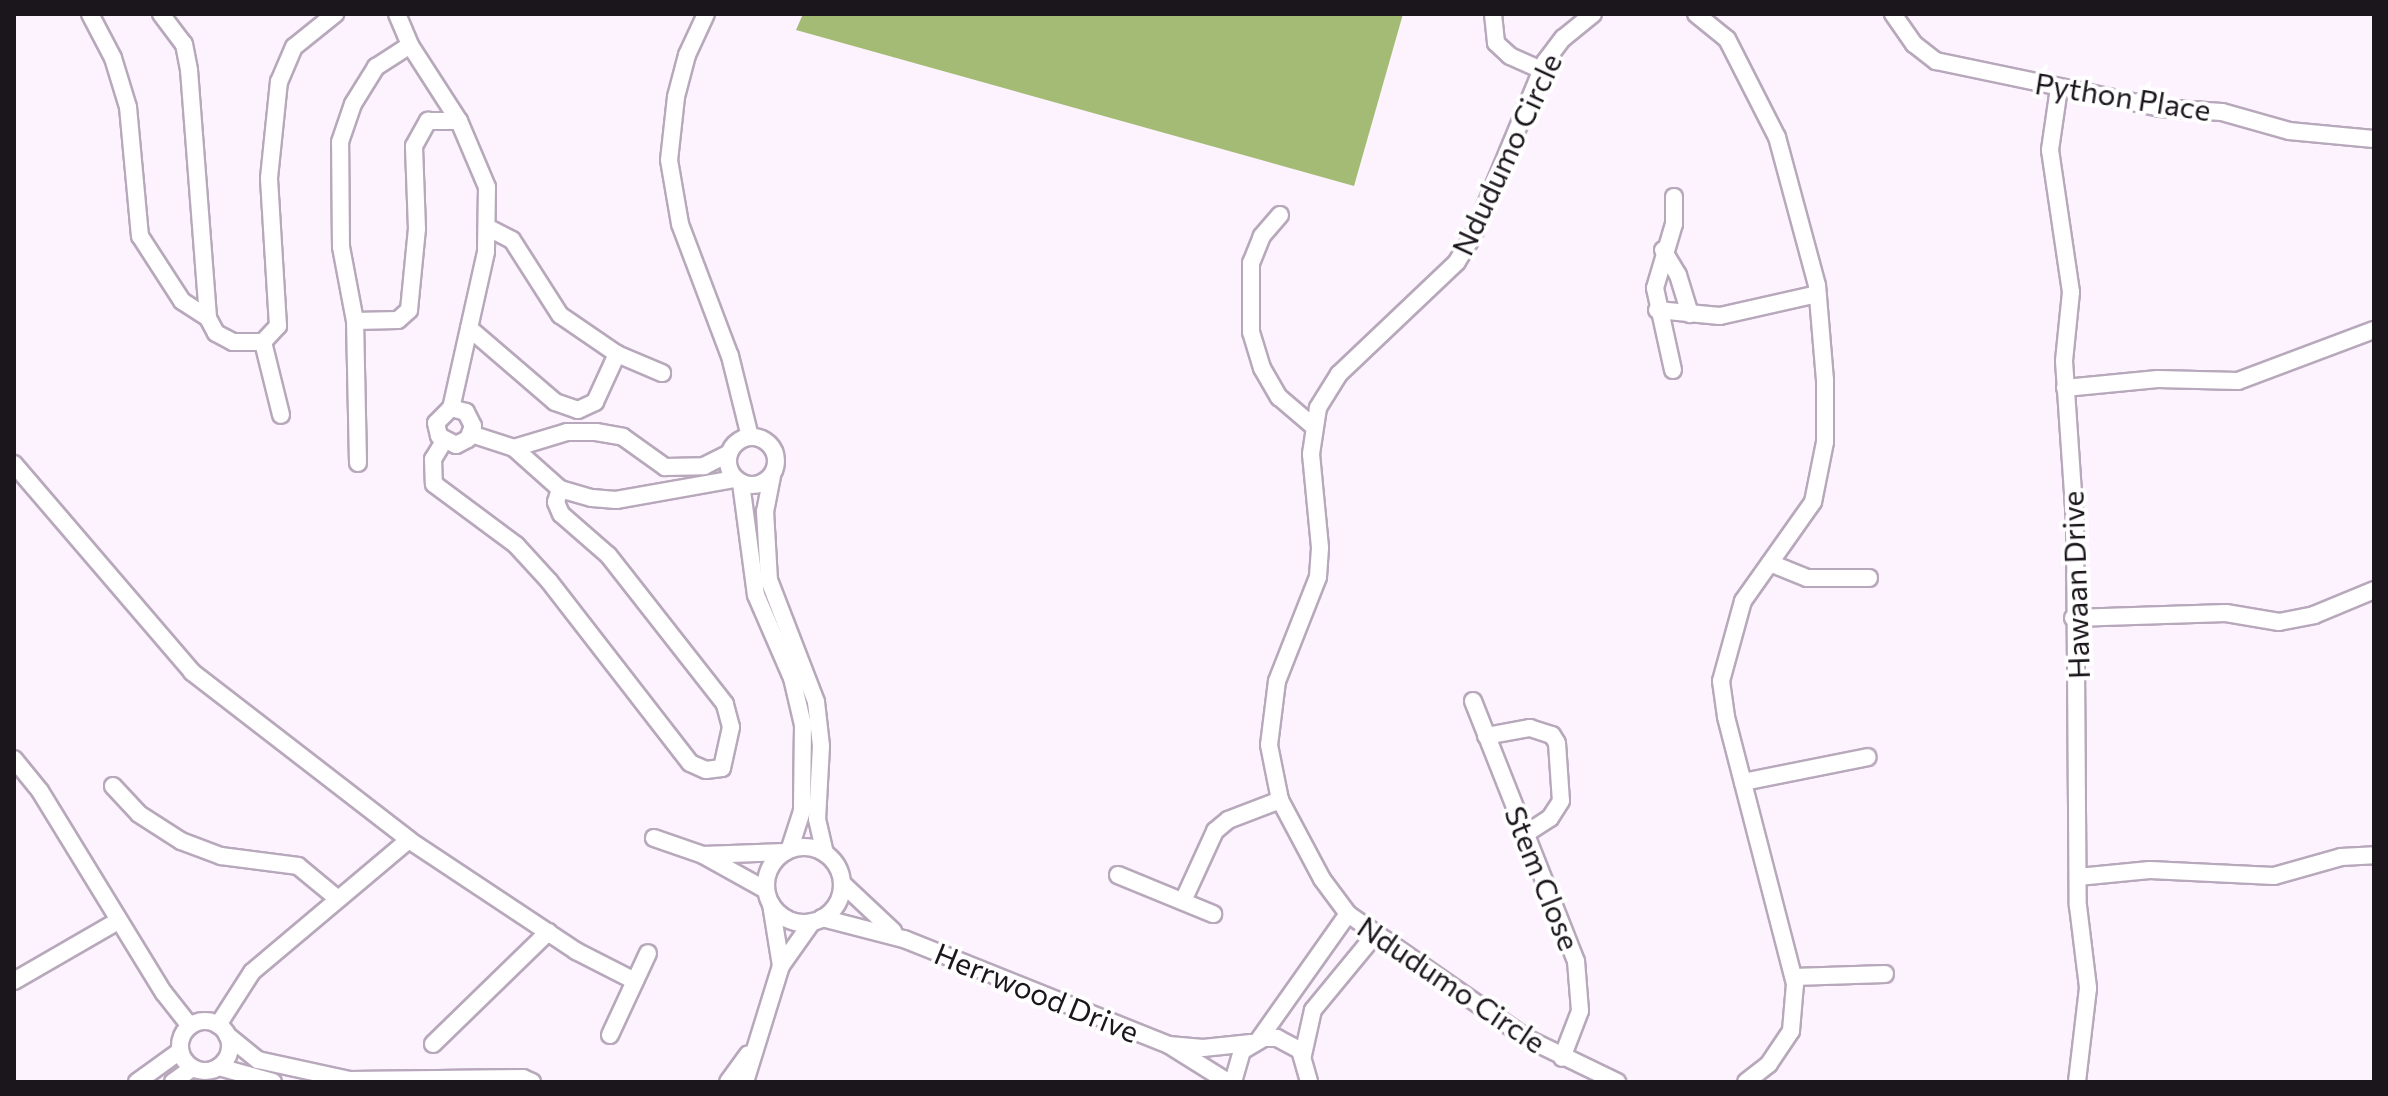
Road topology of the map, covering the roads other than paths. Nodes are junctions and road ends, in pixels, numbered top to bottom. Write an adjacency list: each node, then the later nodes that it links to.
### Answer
1 (90, 14): 22 (street)
2 (161, 14): 22 (street)
3 (335, 14): 26 (street)
4 (397, 14): 10 (street)
5 (706, 14): 35 (street)
6 (1493, 14): 11 (street)
7 (1593, 14): 11 (street, Ndudumo Circle)
8 (1696, 14): 19 (street)
9 (1893, 14): 12 (street, Python Place)
10 (410, 45): 13 (street); 23 (street)
11 (1542, 70): 33 (street, Ndudumo Circle)
12 (2059, 88): 14 (street, Python Place); 30 (street, Hawaan Drive)
13 (459, 121): 17 (street); 23 (street)
14 (2374, 139)
15 (1674, 197): 18 (street)
16 (1280, 215): 33 (street)
17 (488, 228): 24 (street); 27 (street)
18 (1663, 250): 20 (street); 21 (street)
19 (1818, 294): 21 (street); 44 (street)
20 (1657, 310): 21 (street); 28 (street)
21 (1690, 314)
22 (208, 318): 26 (street)
23 (355, 321): 39 (street)
24 (469, 328): 27 (street); 31 (street)
25 (2374, 330): 30 (street)
26 (263, 342): 32 (street)
27 (617, 354): 29 (street)
28 (1673, 370)
29 (662, 373)
30 (2065, 388): 47 (street, Hawaan Drive)
31 (451, 408): 34 (street); 36 (street)
32 (281, 415)
33 (1313, 426): 54 (street, Ndudumo Circle)
34 (471, 434): 36 (street); 37 (street)
35 (750, 437): 38 (street); 41 (street)
36 (444, 441): 43 (street)
37 (514, 448): 38 (street); 43 (street)
38 (729, 453): 42 (street)
39 (358, 463)
40 (14, 464): 57 (street)
41 (772, 476): 42 (street); 59 (street)
42 (738, 481): 43 (street); 58 (street)
43 (560, 489)
44 (1770, 563): 45 (street); 52 (street)
45 (1869, 578)
46 (2374, 590): 47 (street)
47 (2073, 618): 63 (street, Hawaan Drive)
48 (1473, 701): 49 (street, Stem Close)
49 (1486, 736): 55 (street, Stem Close); 55 (street)
50 (1868, 757): 52 (street)
51 (14, 759): 71 (street)
52 (1743, 782): 78 (street)
53 (113, 786): 66 (street)
54 (1280, 800): 67 (street); 69 (street, Ndudumo Circle)
55 (1525, 834): 89 (street, Stem Close)
56 (654, 838): 60 (street)
57 (409, 840): 66 (street); 72 (street)
58 (787, 851): 59 (street); 60 (street); 65 (street)
59 (825, 853): 64 (street)
60 (703, 855): 65 (street)
61 (2374, 855): 63 (street)
62 (1118, 875): 67 (street)
63 (2078, 877): 102 (street, Hawaan Drive)
64 (843, 884): 70 (street); 74 (street)
65 (768, 896): 70 (street); 76 (street)
66 (338, 899): 82 (street)
67 (1183, 901): 68 (street)
68 (1213, 914)
69 (1348, 914): 73 (street, Ndudumo Circle); 84 (street)
70 (817, 920): 74 (street); 76 (street)
71 (118, 921): 79 (street); 81 (street)
72 (548, 932): 80 (street); 85 (street)
73 (1374, 936): 89 (street, Ndudumo Circle); 92 (street)
74 (904, 939): 87 (street, Herrwood Drive)
75 (648, 953): 80 (street)
76 (781, 966): 86 (street)
77 (1885, 974): 78 (street)
78 (1794, 977): 101 (street)
79 (14, 981)
80 (635, 981): 83 (street)
81 (190, 1026): 82 (street); 88 (street)
82 (222, 1030): 90 (street); 96 (street)
83 (610, 1035)
84 (1254, 1042): 87 (street, Herrwood Drive); 92 (street, Herrwood Drive); 99 (street)
85 (433, 1044)
86 (755, 1045): 97 (street); 98 (street)
87 (1169, 1045): 99 (street, Herrwood Drive)
88 (180, 1051): 91 (street); 93 (street)
89 (1562, 1058): 100 (street, Ndudumo Circle)
90 (219, 1067): 91 (street); 95 (street)
91 (192, 1068): 94 (street)
92 (1310, 1072)
93 (137, 1082)
94 (173, 1082)
95 (273, 1082)
96 (532, 1082)
97 (728, 1082)
98 (745, 1082)
99 (1231, 1082)
100 (1617, 1082)
101 (1746, 1082)
102 (2077, 1082)

